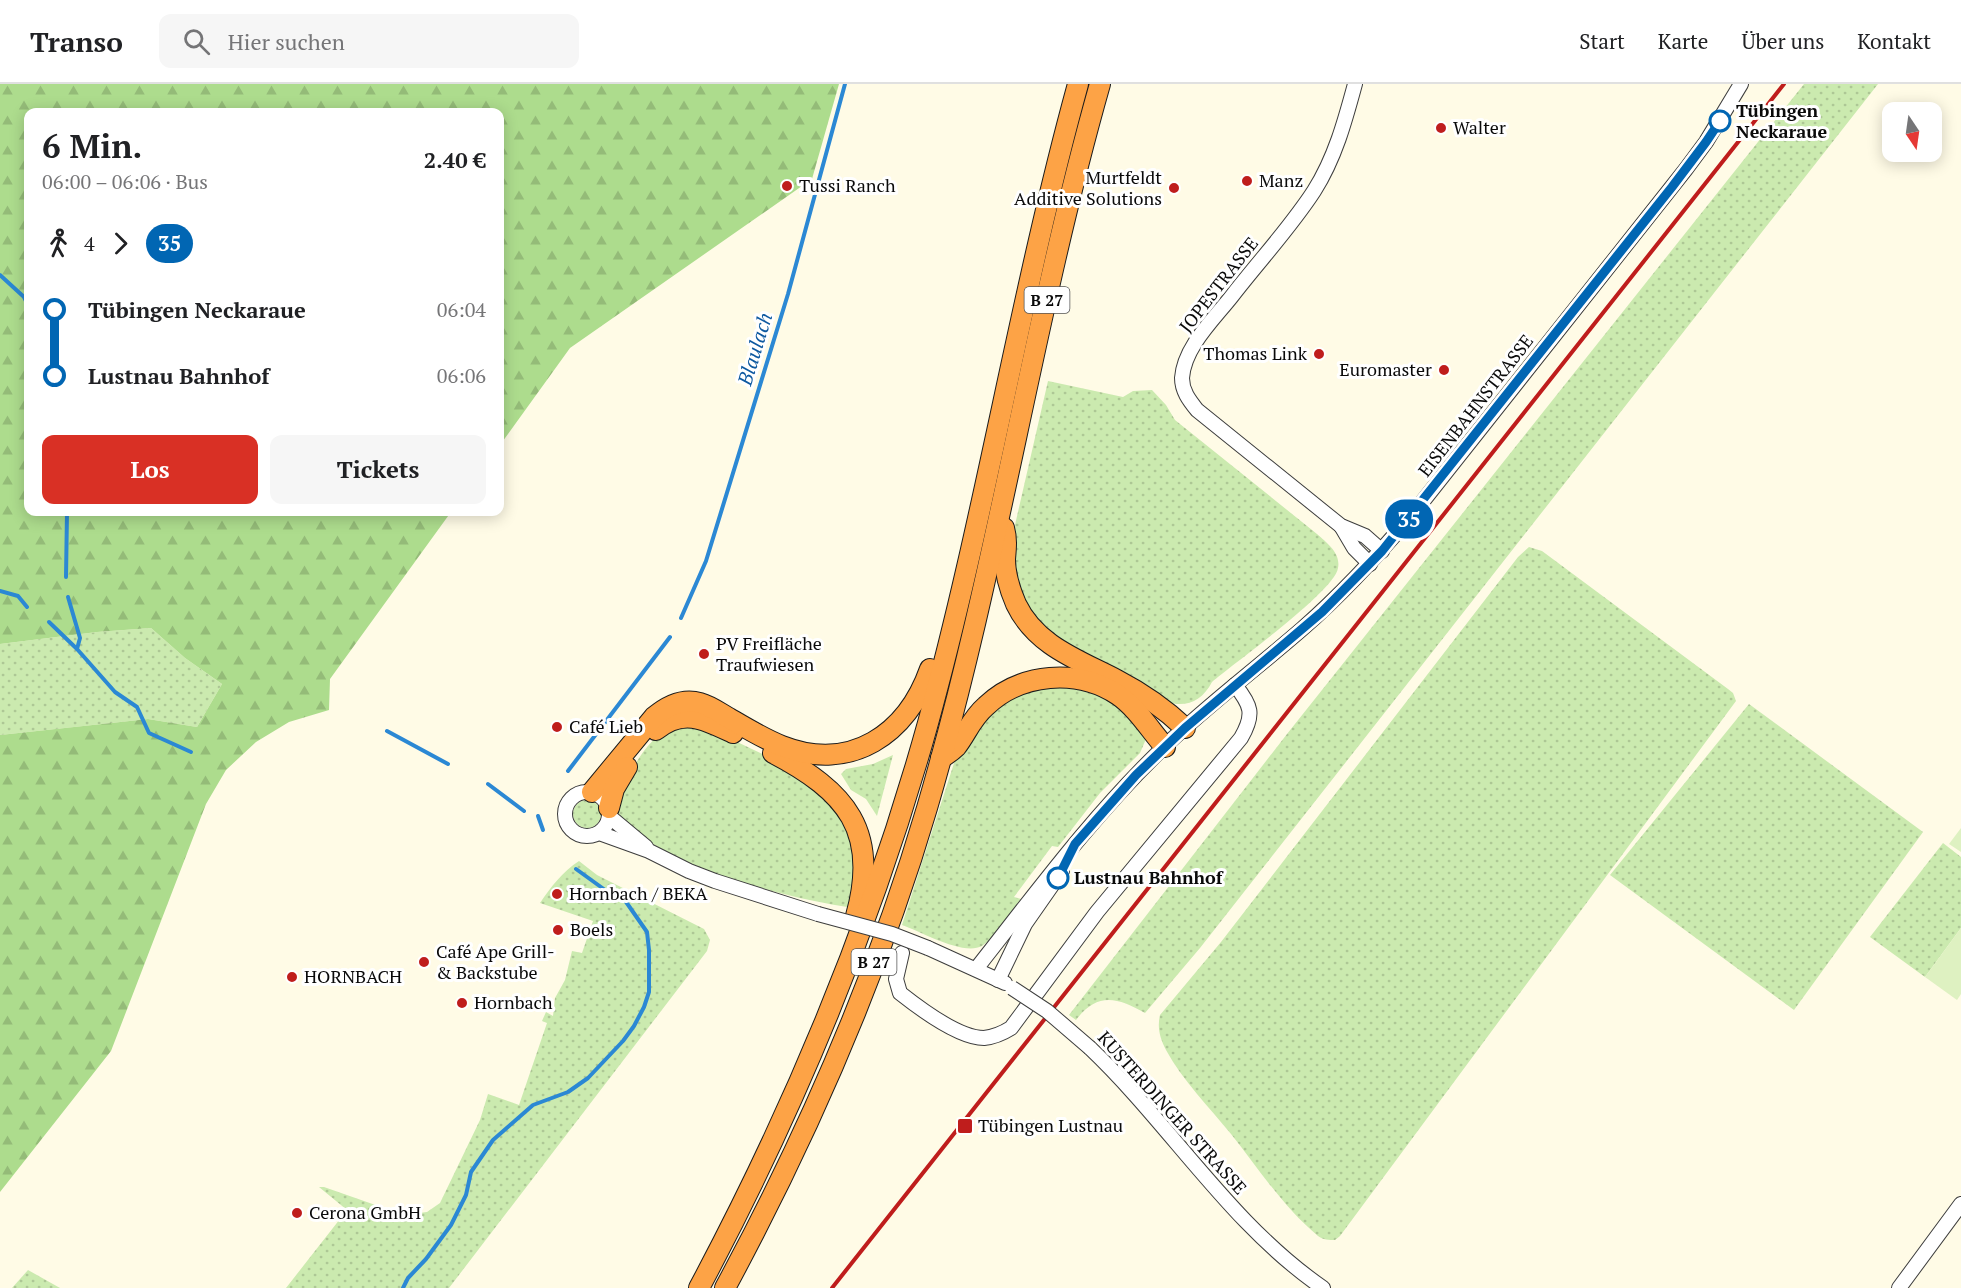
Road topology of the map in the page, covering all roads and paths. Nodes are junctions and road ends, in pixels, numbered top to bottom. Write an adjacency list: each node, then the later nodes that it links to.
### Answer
1 (1078, 84): 9 (highway, B 27)
2 (1100, 84): 5 (highway, B 27)
3 (1355, 84): 6 (street, JOPESTRASSE)
4 (1741, 84): 7 (street, EISENBAHNSTRASSE)
5 (1000, 517): 11 (highway); 13 (highway, B 27)
6 (1341, 526): 7 (street, JOPESTRASSE); 8 (street, JOPESTRASSE)
7 (1382, 551): 8 (street, EISENBAHNSTRASSE)
8 (1370, 564): 10 (street, EISENBAHNSTRASSE)
9 (960, 592): 14 (highway); 20 (highway, B 27)
10 (1235, 685): 11 (street, EISENBAHNSTRASSE); 19 (street)
11 (1185, 728): 12 (street, EISENBAHNSTRASSE)
12 (1165, 747): 13 (highway); 17 (street, EISENBAHNSTRASSE)
13 (941, 758): 25 (highway, B 27)
14 (592, 792): 15 (street); 16 (street)
15 (609, 812): 16 (street); 18 (street, KUSTERDINGER STRASSE); 20 (highway)
16 (599, 833): 18 (street, KUSTERDINGER STRASSE)
17 (1075, 844): 21 (street, EISENBAHNSTRASSE); 22 (street, EISENBAHNSTRASSE)
18 (649, 851): 21 (street, KUSTERDINGER STRASSE, bridge)
19 (902, 953)
20 (852, 956): 24 (highway, B 27)
21 (976, 969): 22 (street, KUSTERDINGER STRASSE)
22 (998, 980): 26 (street, KUSTERDINGER STRASSE, bridge)
23 (1961, 1204): 27 (street)
24 (699, 1288)
25 (725, 1288)
26 (1323, 1288)
27 (1899, 1288)

